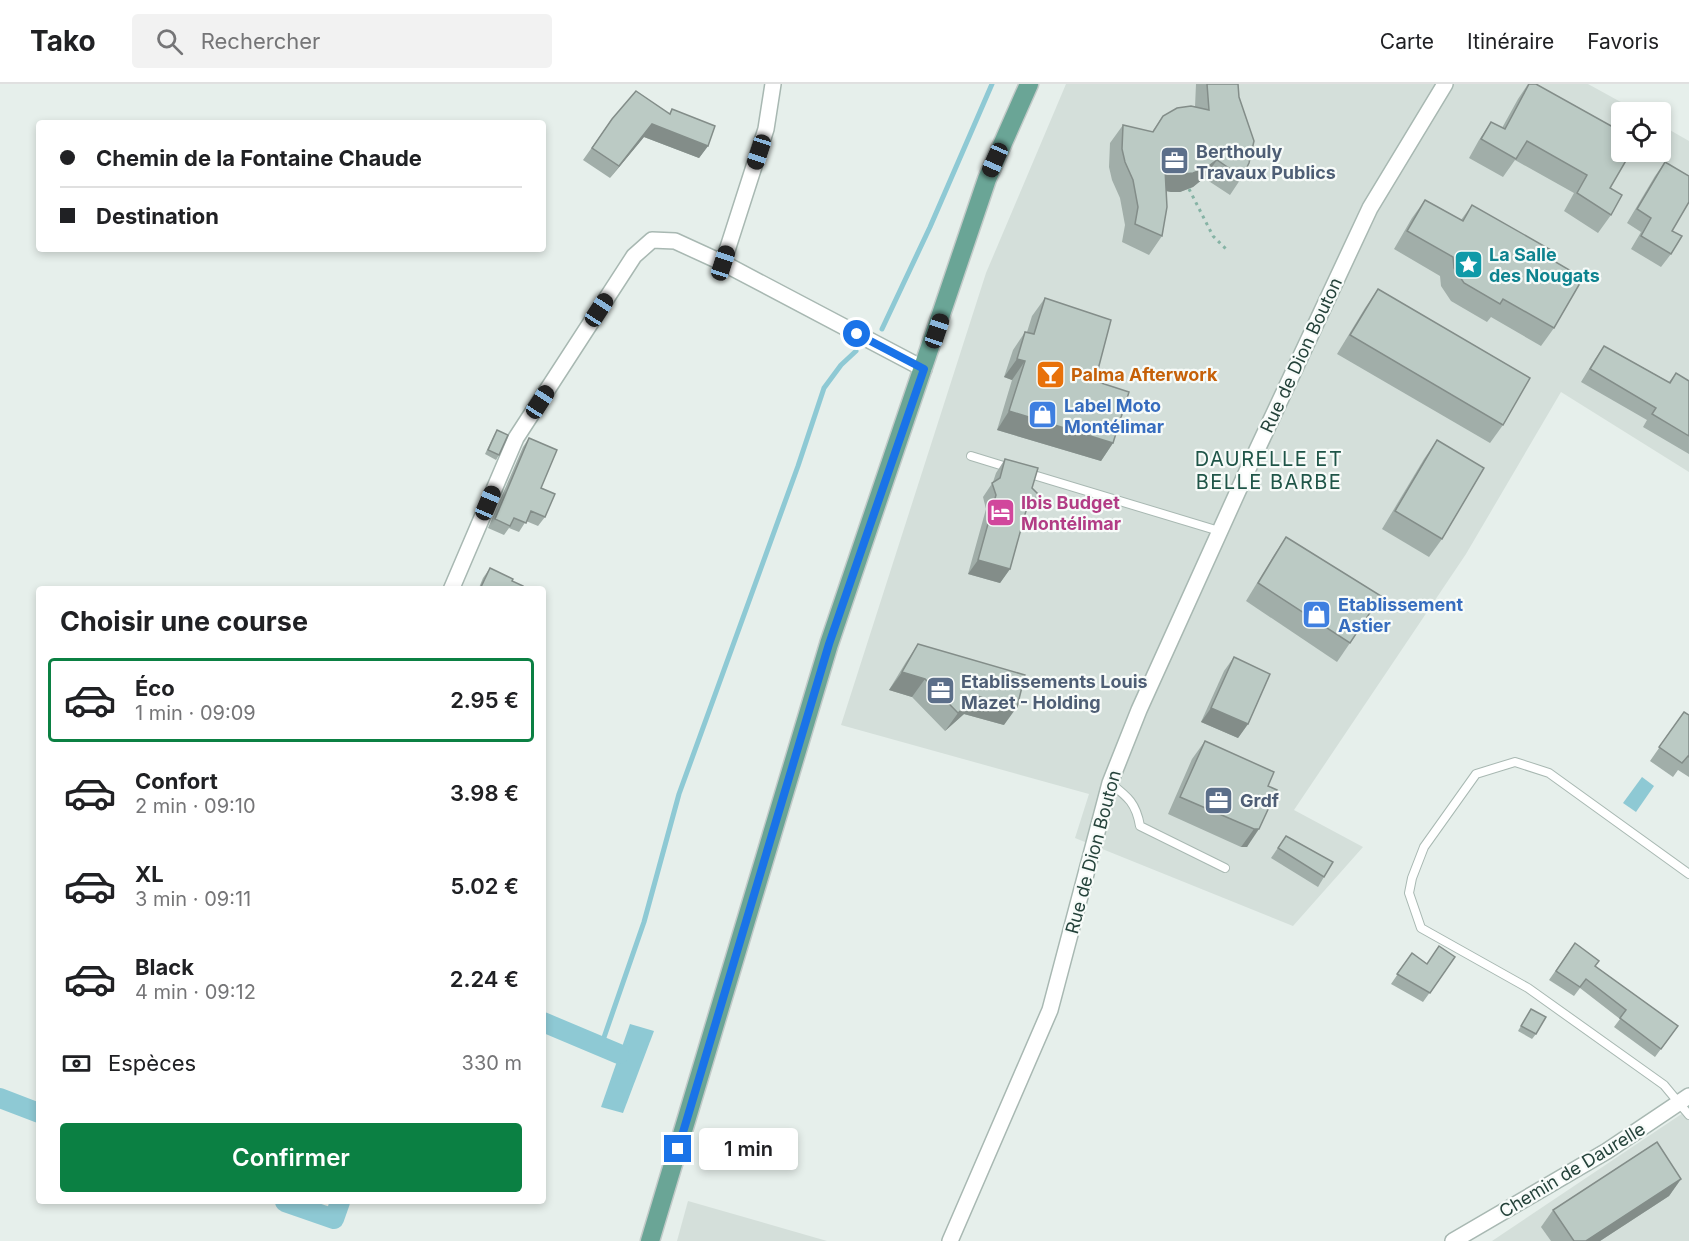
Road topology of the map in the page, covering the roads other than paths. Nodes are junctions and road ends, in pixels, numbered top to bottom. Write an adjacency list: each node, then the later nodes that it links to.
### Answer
1 (772, 84): 4 (street)
2 (1029, 84): 5 (main road)
3 (1445, 84): 7 (street, Rue de Dion Bouton)
4 (723, 263): 5 (street); 8 (street)
5 (924, 369): 15 (main road)
6 (971, 456): 7 (lane)
7 (1219, 531): 9 (street, Rue de Dion Bouton)
8 (453, 586)
9 (1110, 783): 10 (lane); 16 (street, Rue de Dion Bouton)
10 (1225, 868)
11 (1689, 874): 12 (lane)
12 (1684, 1099): 13 (lane); 14 (street, Chemin de Daurelle)
13 (1689, 1115)
14 (1458, 1240)
15 (650, 1241)
16 (950, 1241)

